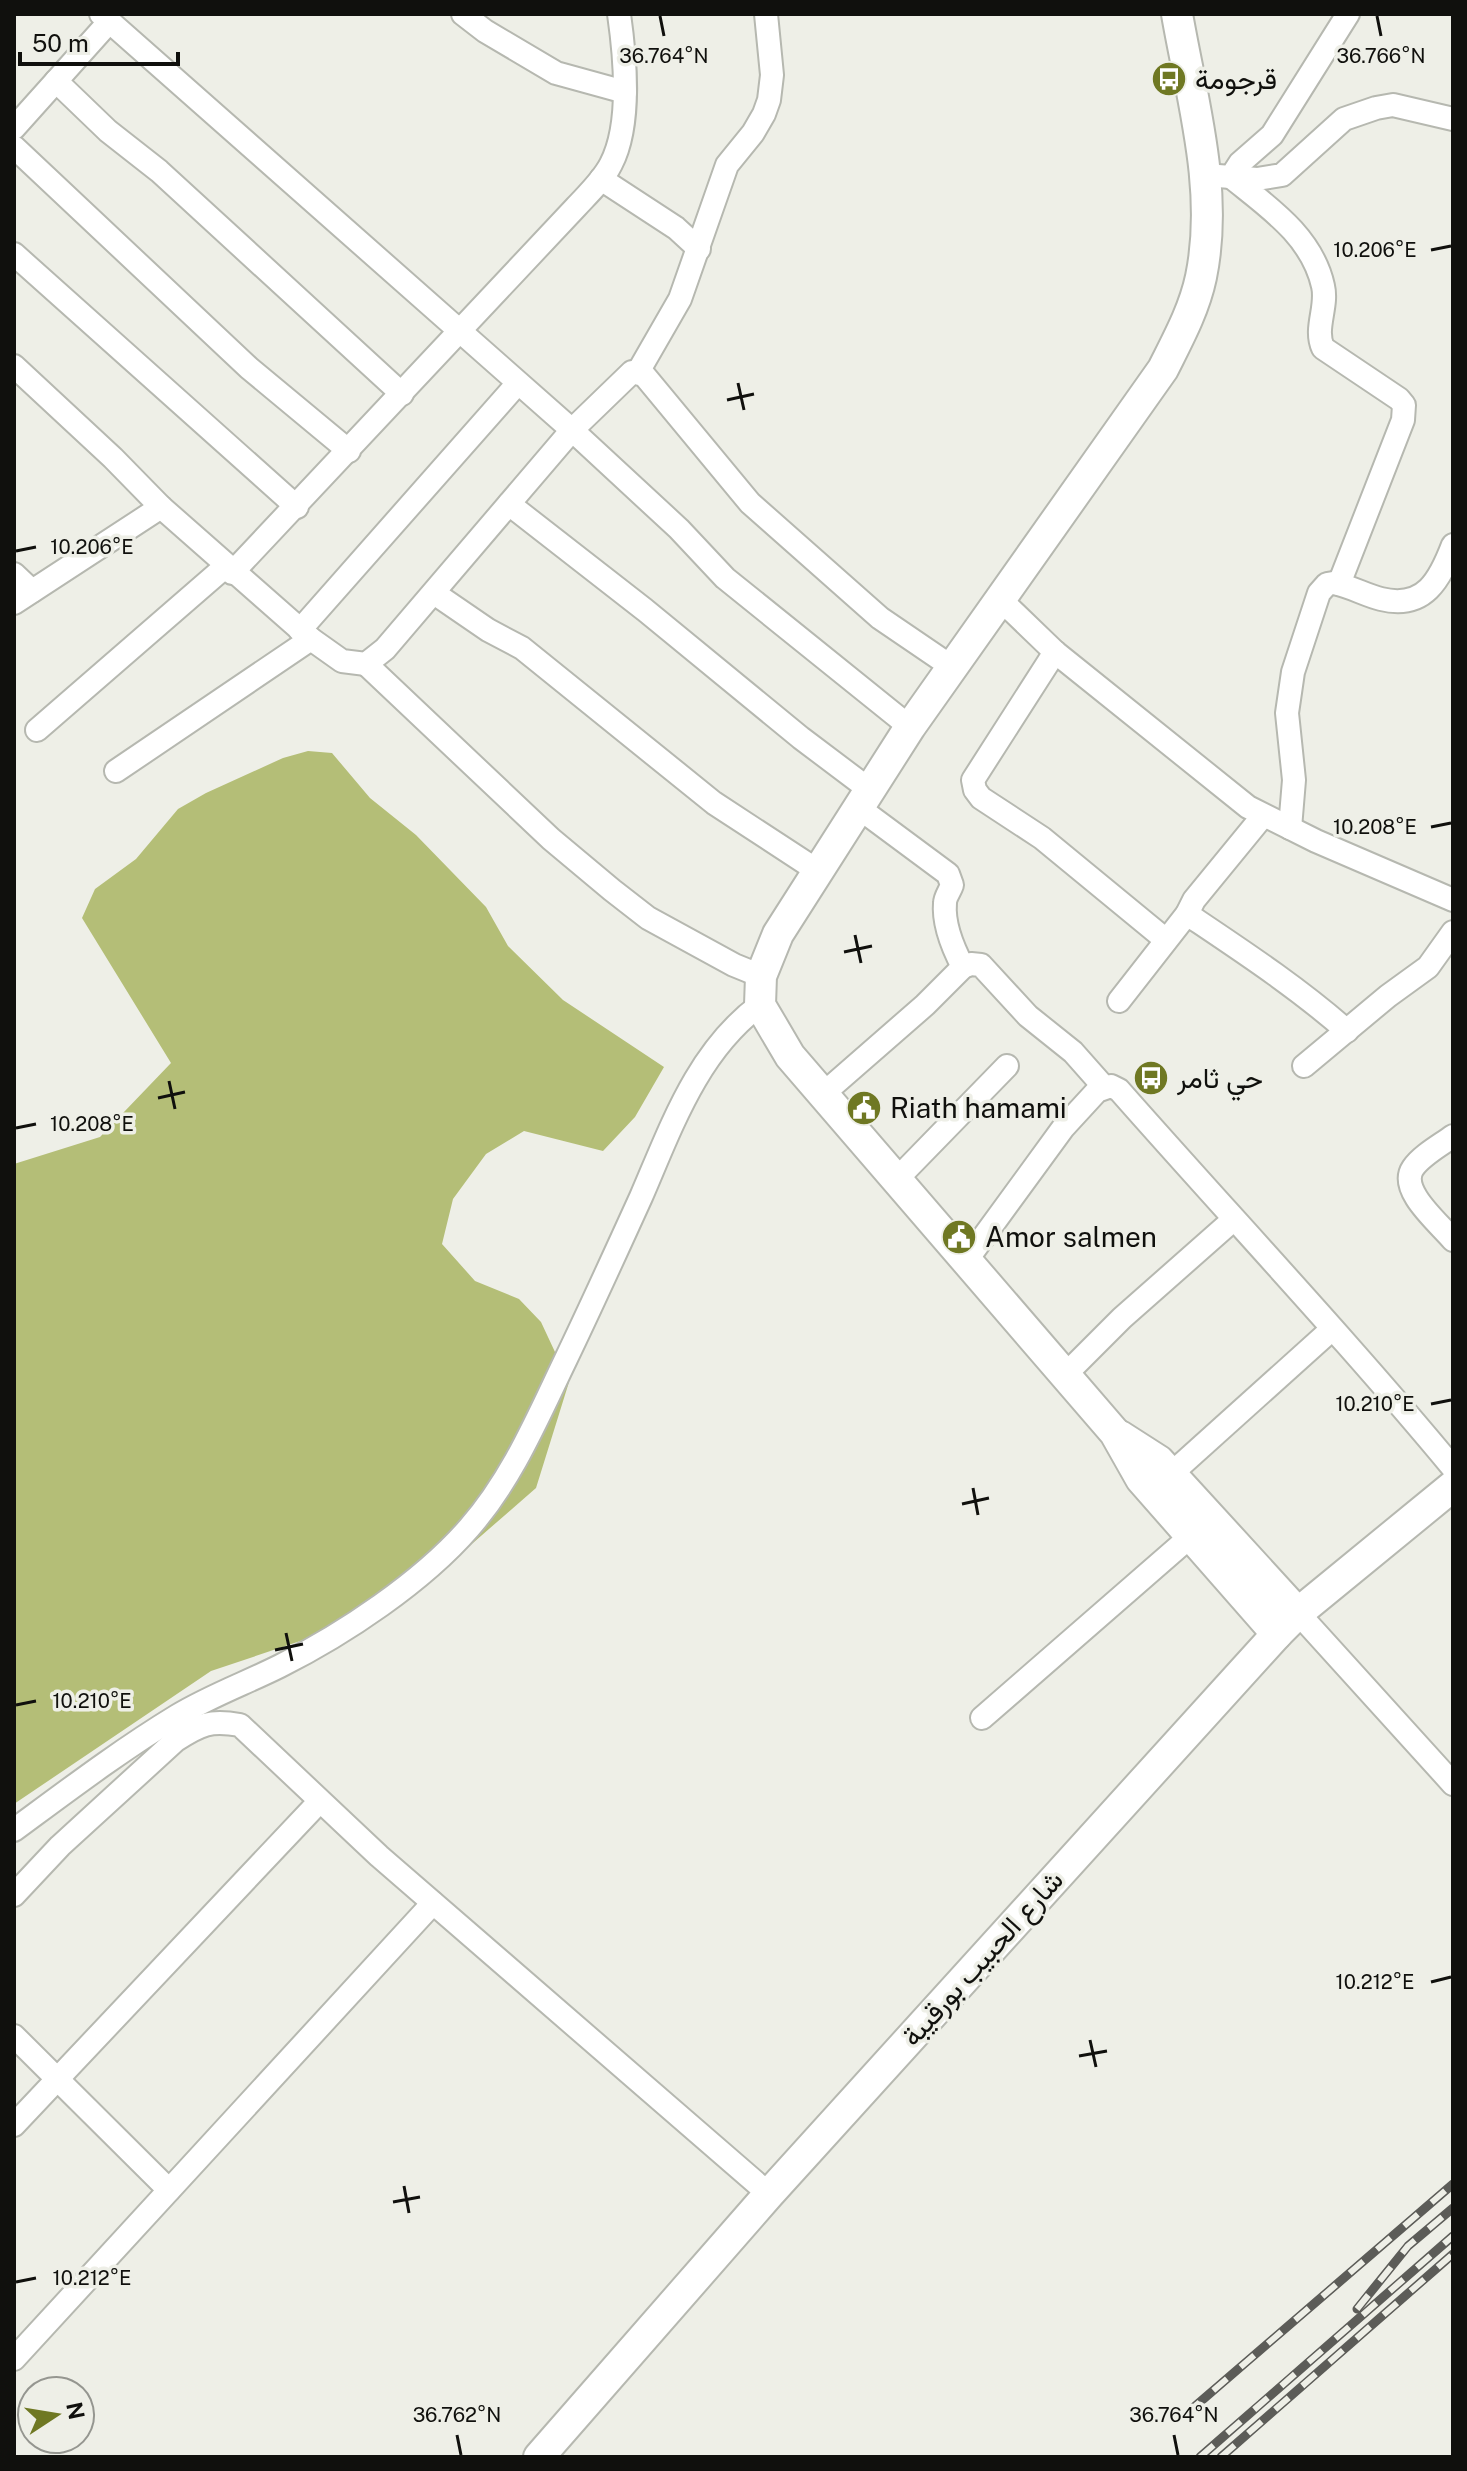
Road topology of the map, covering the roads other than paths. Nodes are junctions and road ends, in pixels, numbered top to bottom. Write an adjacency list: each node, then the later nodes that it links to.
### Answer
1 (463, 14): 8 (street)
2 (619, 14): 8 (street)
3 (766, 14): 14 (street)
4 (1177, 14): 12 (main road)
5 (1348, 14): 12 (street)
6 (105, 18): 7 (street); 16 (street)
7 (56, 81): 10 (street); 20 (street)
8 (625, 92): 13 (street)
9 (1453, 119): 12 (street)
10 (14, 128)
11 (14, 147): 22 (street)
12 (1219, 176): 29 (street); 32 (main road)
13 (601, 179): 14 (street); 16 (street)
14 (699, 249): 18 (street)
15 (14, 254): 25 (street)
16 (458, 332): 19 (street); 20 (street)
17 (14, 366): 24 (street)
18 (638, 372): 21 (street); 36 (street)
19 (518, 383): 21 (street); 33 (street)
20 (402, 394): 22 (street)
21 (572, 430): 23 (street); 37 (street)
22 (349, 451): 25 (street)
23 (509, 504): 30 (street); 40 (street)
24 (161, 507): 27 (street); 31 (street)
25 (297, 507): 27 (street)
26 (1453, 545): 29 (street)
27 (229, 570): 33 (street); 38 (street)
28 (14, 574): 31 (street)
29 (1339, 584): 42 (street)
30 (434, 593): 35 (street); 43 (street)
31 (23, 597)
32 (1000, 599): 34 (street); 36 (main road)
33 (306, 635): 35 (street); 39 (street)
34 (1055, 652): 41 (street); 47 (street)
35 (366, 664): 49 (street)
36 (952, 667): 37 (main road)
37 (910, 727): 40 (main road)
38 (37, 730)
39 (116, 771)
40 (865, 799): 43 (main road); 48 (street)
41 (1262, 817): 42 (street); 45 (street)
42 (1290, 828): 44 (street)
43 (818, 871): 49 (main road)
44 (1453, 900)
45 (1187, 914): 47 (street); 51 (street)
46 (1453, 932): 51 (street)
47 (1166, 940): 50 (street)
48 (963, 967): 54 (street); 55 (street)
49 (761, 990): 55 (main road); 72 (street)
50 (1119, 1001)
51 (1347, 1031): 53 (street)
52 (1007, 1066): 57 (street)
53 (1304, 1066)
54 (1104, 1087): 58 (street); 60 (street)
55 (823, 1094): 57 (main road)
56 (1453, 1136): 59 (street)
57 (896, 1180): 60 (main road)
58 (1233, 1220): 61 (street); 62 (street)
59 (1453, 1240)
60 (966, 1261): 62 (main road)
61 (1331, 1330): 64 (street); 65 (street)
62 (1065, 1375): 63 (main road)
63 (1115, 1433): 65 (main road); 67 (main road)
64 (1453, 1468)
65 (1171, 1474): 68 (main road)
66 (1453, 1486): 68 (main road, شارع الحبيب بورقيبة)
67 (1191, 1536): 68 (main road); 69 (street)
68 (1288, 1624): 70 (street); 79 (main road, شارع الحبيب بورقيبة)
69 (982, 1718)
70 (1453, 1784)
71 (319, 1802): 73 (street); 74 (street); 76 (street)
72 (14, 1830)
73 (14, 1895)
74 (433, 1903): 78 (street); 79 (street)
75 (14, 2036): 76 (street)
76 (57, 2079): 77 (street); 78 (street)
77 (14, 2125)
78 (169, 2190): 80 (street)
79 (769, 2194): 81 (main road, شارع الحبيب بورقيبة)
80 (14, 2359)
81 (539, 2457)

